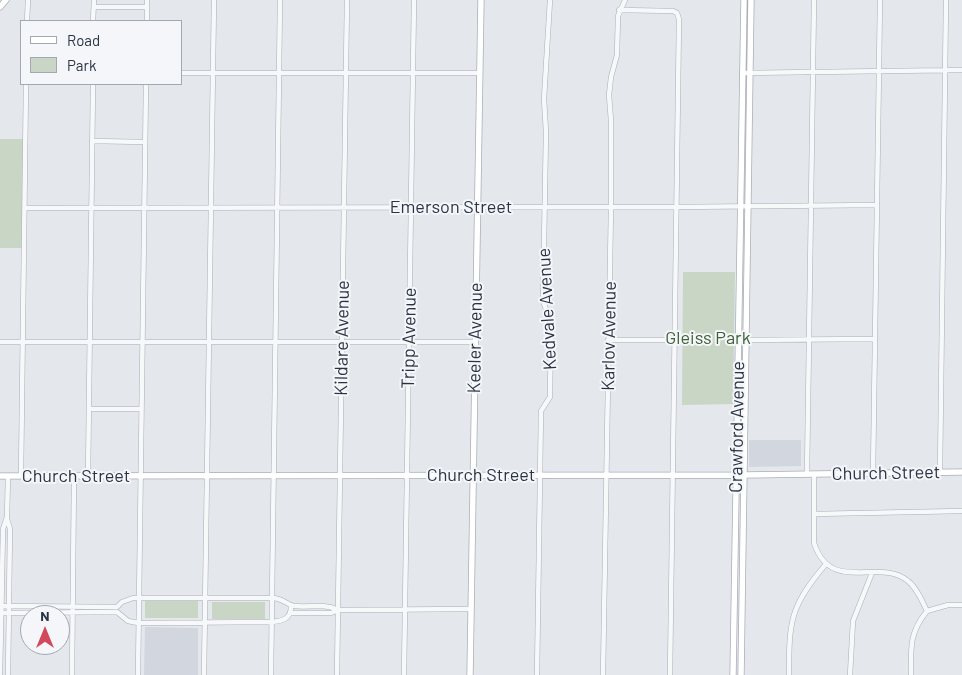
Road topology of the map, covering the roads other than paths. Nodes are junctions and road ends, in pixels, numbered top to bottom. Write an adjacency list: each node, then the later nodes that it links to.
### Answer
1 (6, 0): 17 (street)
2 (28, 0): 21 (street)
3 (94, 0): 18 (street)
4 (147, 0): 19 (street)
5 (214, 0): 30 (street)
6 (280, 0): 31 (street)
7 (347, 0): 32 (street, Kildare Avenue)
8 (414, 0): 33 (street, Tripp Avenue)
9 (480, 0): 34 (street, Keeler Avenue)
10 (550, 0): 52 (street, Kedvale Avenue)
11 (625, 0): 20 (street, Karlov Avenue)
12 (744, 0): 35 (street, Crawford Avenue)
13 (751, 0): 27 (street, Crawford Avenue)
14 (814, 0): 28 (street)
15 (880, 0): 26 (street)
16 (946, 0): 24 (street)
17 (0, 7)
18 (94, 7): 19 (street); 22 (street)
19 (147, 7): 23 (street)
20 (619, 10): 53 (street, Karlov Avenue); 54 (street)
21 (27, 20)
22 (93, 20)
23 (147, 20)
24 (946, 70): 25 (street); 26 (street); 73 (street)
25 (962, 70)
26 (879, 71): 28 (street); 41 (street)
27 (750, 72): 28 (street); 35 (street); 43 (street, Crawford Avenue)
28 (812, 72): 44 (street)
29 (182, 73): 30 (street)
30 (213, 73): 31 (street); 47 (street)
31 (279, 73): 32 (street); 48 (street)
32 (346, 73): 33 (street); 49 (street, Kildare Avenue)
33 (413, 73): 34 (street); 50 (street, Tripp Avenue)
34 (480, 73): 51 (street, Keeler Avenue)
35 (742, 73): 42 (street, Crawford Avenue)
36 (26, 85): 55 (street)
37 (93, 85): 39 (street)
38 (146, 85): 40 (street)
39 (92, 141): 40 (street); 45 (street)
40 (145, 142): 46 (street)
41 (877, 205): 44 (street, Emerson Street); 56 (street)
42 (741, 206): 43 (street, Emerson Street); 54 (street, Emerson Street); 59 (street, Crawford Avenue)
43 (748, 206): 44 (street, Emerson Street); 60 (street, Crawford Avenue)
44 (810, 206): 61 (street)
45 (92, 207): 46 (street, Emerson Street); 55 (street, Emerson Street); 64 (street)
46 (144, 207): 47 (street, Emerson Street); 65 (street)
47 (211, 207): 48 (street, Emerson Street); 66 (street)
48 (278, 207): 49 (street, Emerson Street); 67 (street)
49 (344, 207): 50 (street, Emerson Street); 68 (street, Kildare Avenue)
50 (411, 207): 51 (street, Emerson Street); 69 (street, Tripp Avenue)
51 (478, 207): 52 (street, Emerson Street); 70 (street, Keeler Avenue)
52 (544, 207): 53 (street, Emerson Street); 82 (street, Kedvale Avenue)
53 (611, 207): 54 (street, Emerson Street); 57 (street, Karlov Avenue)
54 (677, 207): 58 (street)
55 (25, 208): 63 (street)
56 (874, 339): 61 (street); 75 (street)
57 (608, 340): 58 (street); 83 (street, Karlov Avenue)
58 (675, 340): 84 (street)
59 (739, 340): 60 (street); 85 (street, Crawford Avenue)
60 (746, 340): 61 (street); 86 (street, Crawford Avenue)
61 (809, 340): 76 (street)
62 (0, 342): 63 (street)
63 (23, 342): 64 (street); 89 (street)
64 (90, 342): 65 (street); 71 (street)
65 (142, 342): 66 (street); 72 (street)
66 (209, 342): 67 (street); 93 (street)
67 (276, 342): 68 (street); 78 (street)
68 (342, 342): 69 (street); 79 (street, Kildare Avenue)
69 (409, 342): 70 (street); 80 (street, Tripp Avenue)
70 (475, 342): 81 (street, Keeler Avenue)
71 (89, 409): 72 (street); 91 (street)
72 (141, 409): 92 (street)
73 (940, 472): 74 (street, Church Street); 75 (street, Church Street)
74 (962, 472)
75 (873, 473): 77 (street, Church Street)
76 (807, 474): 77 (street, Church Street); 86 (street, Church Street)
77 (814, 474): 95 (street)
78 (274, 475): 79 (street, Church Street); 93 (street, Church Street); 101 (street)
79 (340, 475): 80 (street, Church Street); 111 (street, Kildare Avenue)
80 (407, 475): 81 (street, Church Street); 112 (street, Tripp Avenue)
81 (474, 475): 82 (street, Church Street); 107 (street, Keeler Avenue)
82 (540, 475): 83 (street, Church Street); 130 (street, Kedvale Avenue)
83 (607, 475): 84 (street, Church Street); 131 (street, Karlov Avenue)
84 (674, 475): 85 (street, Church Street); 132 (street)
85 (736, 475): 86 (street, Church Street); 108 (street, Crawford Avenue)
86 (744, 475): 109 (street, Crawford Avenue)
87 (0, 476): 88 (street, Church Street)
88 (8, 476): 89 (street, Church Street); 96 (street)
89 (21, 476): 90 (street, Church Street)
90 (74, 476): 91 (street, Church Street); 104 (street)
91 (88, 476): 92 (street, Church Street)
92 (140, 476): 93 (street, Church Street); 99 (street)
93 (207, 476): 100 (street)
94 (962, 511): 95 (street)
95 (814, 514): 97 (street)
96 (7, 518): 102 (street); 103 (street)
97 (826, 564): 98 (street); 135 (street)
98 (872, 573): 113 (street); 136 (street)
99 (139, 598): 100 (street); 110 (street); 120 (street)
100 (205, 598): 101 (street); 118 (street)
101 (272, 598): 105 (street); 119 (street)
102 (1, 606): 103 (street); 115 (street)
103 (9, 606): 104 (street); 116 (street)
104 (72, 606): 110 (street); 114 (street)
105 (291, 606): 111 (street); 117 (street)
106 (962, 606): 113 (street)
107 (471, 609): 112 (street); 129 (street, Keeler Avenue)
108 (734, 609): 109 (street); 133 (street, Crawford Avenue)
109 (742, 609): 134 (street, Crawford Avenue)
110 (118, 610): 114 (street); 120 (street)
111 (338, 610): 112 (street); 117 (street); 127 (street, Kildare Avenue)
112 (404, 610): 128 (street, Tripp Avenue)
113 (927, 611): 137 (street)
114 (72, 612): 116 (street); 123 (street)
115 (1, 613): 116 (street); 121 (street)
116 (9, 613): 122 (street)
117 (291, 613): 119 (street)
118 (205, 622): 119 (street); 120 (street); 125 (street)
119 (271, 622): 126 (street)
120 (138, 623): 124 (street)
121 (0, 675)
122 (8, 675)
123 (72, 675)
124 (138, 675)
125 (204, 675)
126 (271, 675)
127 (337, 675)
128 (404, 675)
129 (470, 675)
130 (537, 675)
131 (604, 675)
132 (670, 675)
133 (733, 675)
134 (740, 675)
135 (789, 675)
136 (850, 675)
137 (910, 675)

